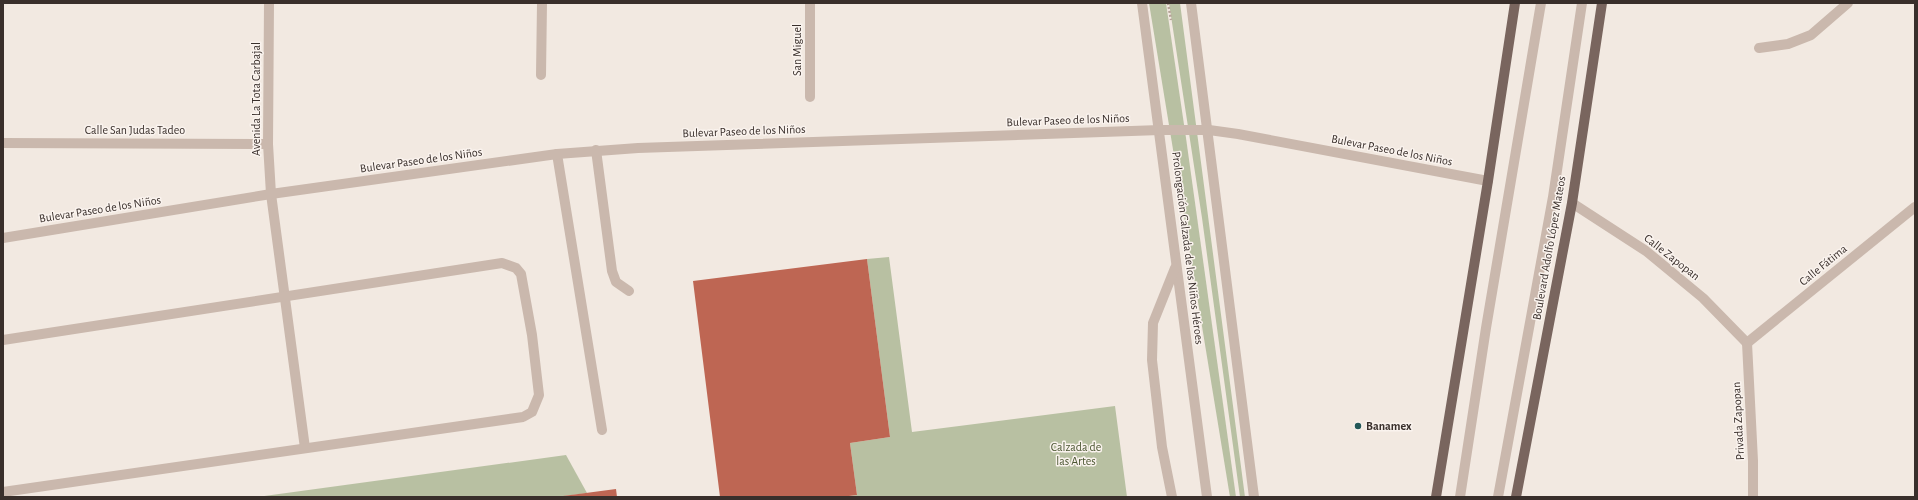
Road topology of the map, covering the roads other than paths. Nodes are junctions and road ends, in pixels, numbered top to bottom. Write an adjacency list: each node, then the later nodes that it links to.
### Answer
1 (269, 3): 17 (street, Avenida La Tota Carbajal)
2 (542, 3): 12 (street)
3 (810, 3): 13 (street, San Miguel)
4 (1142, 3): 14 (street, Prolongación Calzada de los Niños Héroes)
5 (1191, 3): 15 (street)
6 (1515, 3): 20 (main road)
7 (1541, 3): 37 (street)
8 (1582, 3): 38 (street)
9 (1602, 3): 22 (main road, Boulevard Adolfo López Mateos)
10 (1848, 3): 11 (street)
11 (1759, 48)
12 (540, 75)
13 (810, 97)
14 (1160, 130): 15 (street, Bulevar Paseo de los Niños); 18 (street, Bulevar Paseo de los Niños); 25 (street, Prolongación Calzada de los Niños Héroes)
15 (1208, 130): 20 (street, Bulevar Paseo de los Niños); 35 (street)
16 (3, 143): 17 (street, Calle San Judas Tadeo)
17 (268, 144): 21 (street, Avenida La Tota Carbajal)
18 (596, 150): 19 (street, Bulevar Paseo de los Niños); 26 (street)
19 (557, 154): 21 (street, Bulevar Paseo de los Niños); 30 (street)
20 (1488, 181): 36 (main road)
21 (271, 194): 24 (street, Bulevar Paseo de los Niños); 27 (street, Avenida La Tota Carbajal)
22 (1572, 203): 29 (street, Calle Zapopan); 39 (main road, Boulevard Adolfo López Mateos)
23 (1915, 207): 29 (street, Calle Fátima)
24 (3, 238)
25 (1176, 266): 33 (street); 34 (street, Prolongación Calzada de los Niños Héroes)
26 (629, 291)
27 (284, 298): 28 (street); 31 (street, Avenida La Tota Carbajal); 31 (street)
28 (3, 340)
29 (1747, 343): 40 (street, Privada Zapopan)
30 (602, 430)
31 (305, 448): 32 (street)
32 (3, 492)
33 (1172, 497)
34 (1207, 497)
35 (1254, 497)
36 (1436, 497)
37 (1460, 497)
38 (1498, 497)
39 (1516, 497)
40 (1753, 497)

